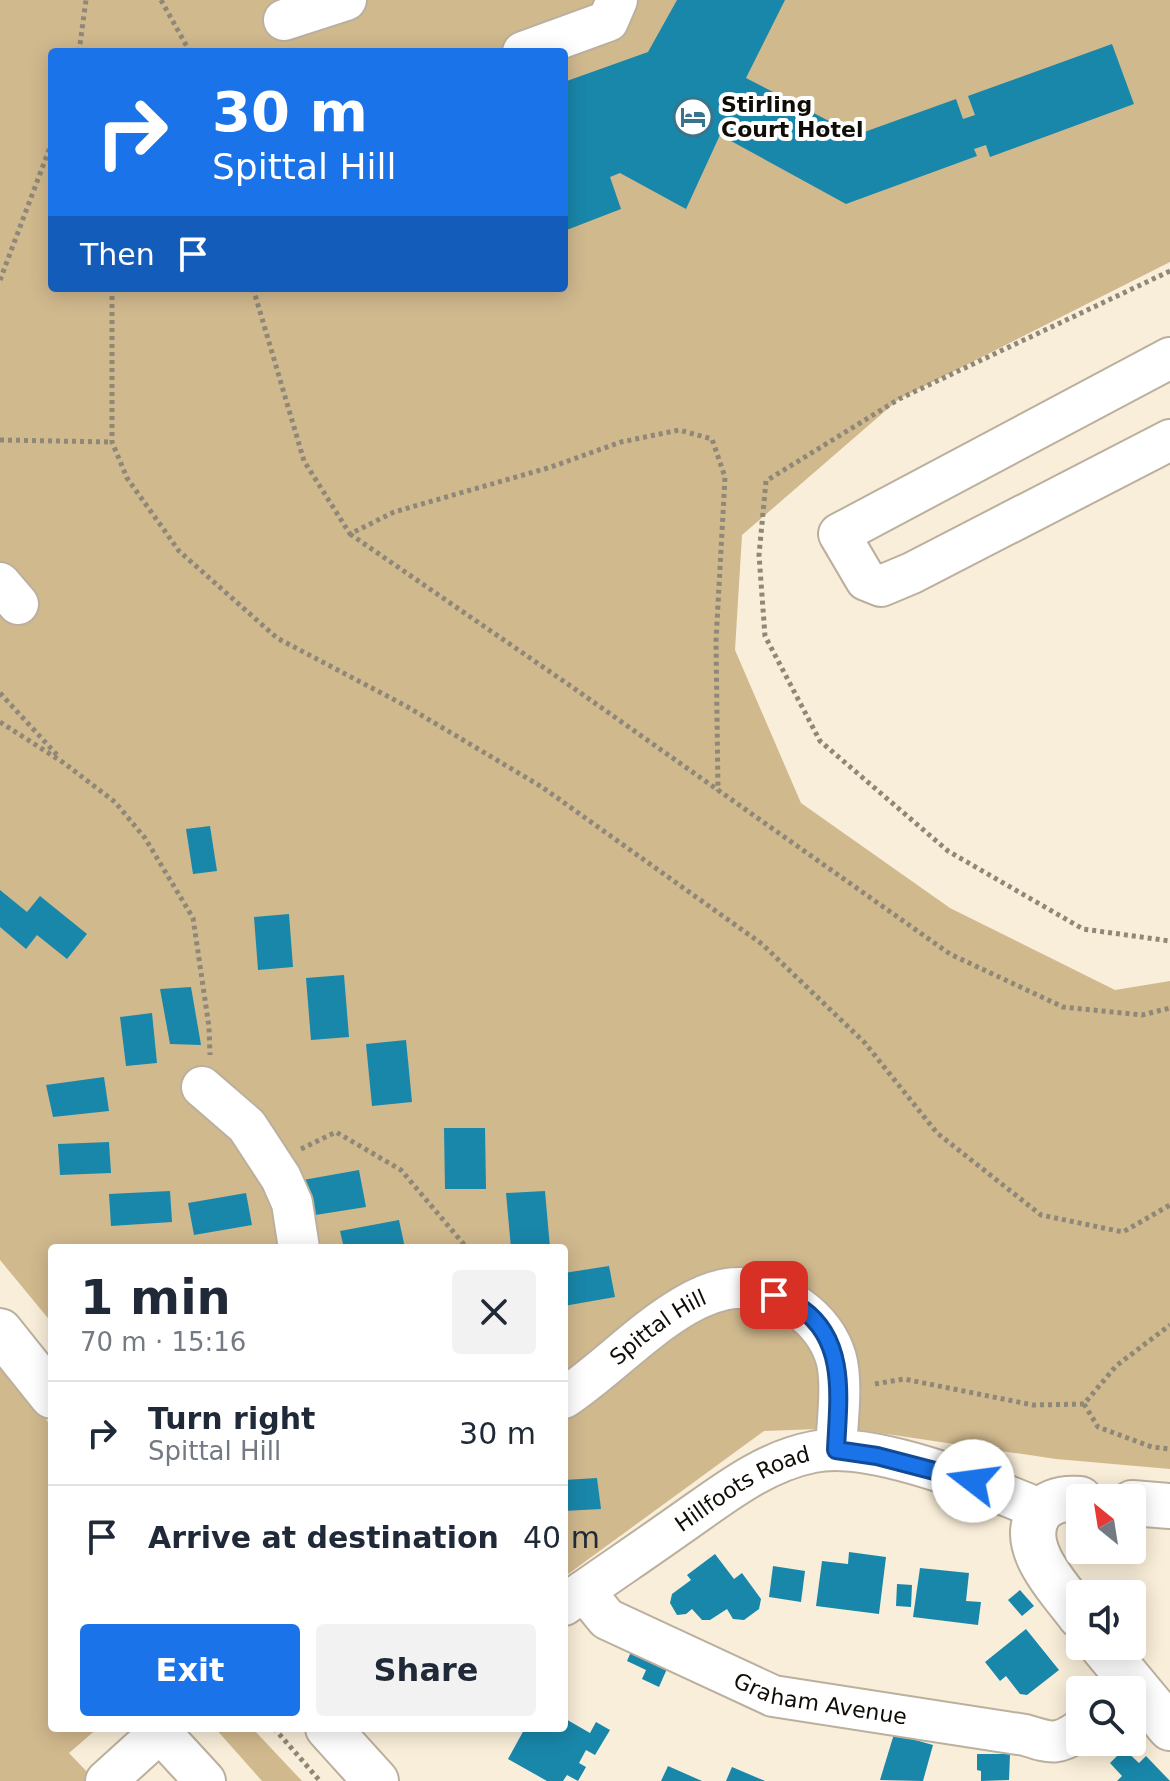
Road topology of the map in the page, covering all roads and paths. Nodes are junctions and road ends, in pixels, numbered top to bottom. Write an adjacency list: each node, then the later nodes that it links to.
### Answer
1 (86, 0): 6 (path)
2 (161, 0): 7 (path)
3 (346, 0): 5 (street)
4 (617, 0): 8 (street)
5 (285, 24)
6 (80, 48)
7 (188, 48)
8 (534, 48)
9 (48, 153): 10 (path)
10 (0, 280)
11 (112, 292): 16 (path)
12 (254, 292): 17 (path)
13 (1170, 358): 15 (street)
14 (0, 440): 16 (path)
15 (1170, 440)
16 (112, 442): 25 (path)
17 (350, 534): 21 (path); 21 (path)
18 (0, 693): 20 (path)
19 (0, 722): 20 (path)
20 (64, 763): 23 (path)
21 (718, 791): 22 (path)
22 (1170, 1008)
23 (202, 1087): 24 (street)
24 (272, 1165): 26 (street); 27 (path)
25 (1170, 1205)
26 (298, 1244)
27 (464, 1244)
28 (1170, 1325): 33 (path)
29 (0, 1331): 31 (main road)
30 (838, 1383): 32 (street, Spittal Hill); 33 (path); 35 (street, Spittal Hill)
31 (48, 1391)
32 (568, 1395)
33 (1084, 1404): 34 (path)
34 (1170, 1449)
35 (836, 1450): 36 (street, Hillfoots Road); 40 (street, Hillfoots Road)
36 (1061, 1504): 39 (main road)
37 (1146, 1504): 38 (main road)
38 (1170, 1506)
39 (1066, 1595)
40 (574, 1598): 45 (street, Graham Avenue)
41 (1146, 1703): 42 (main road)
42 (1170, 1728)
43 (277, 1732): 48 (path)
44 (332, 1732): 49 (main road)
45 (1066, 1739)
46 (106, 1781): 47 (street)
47 (205, 1781)
48 (320, 1781)
49 (376, 1781)

